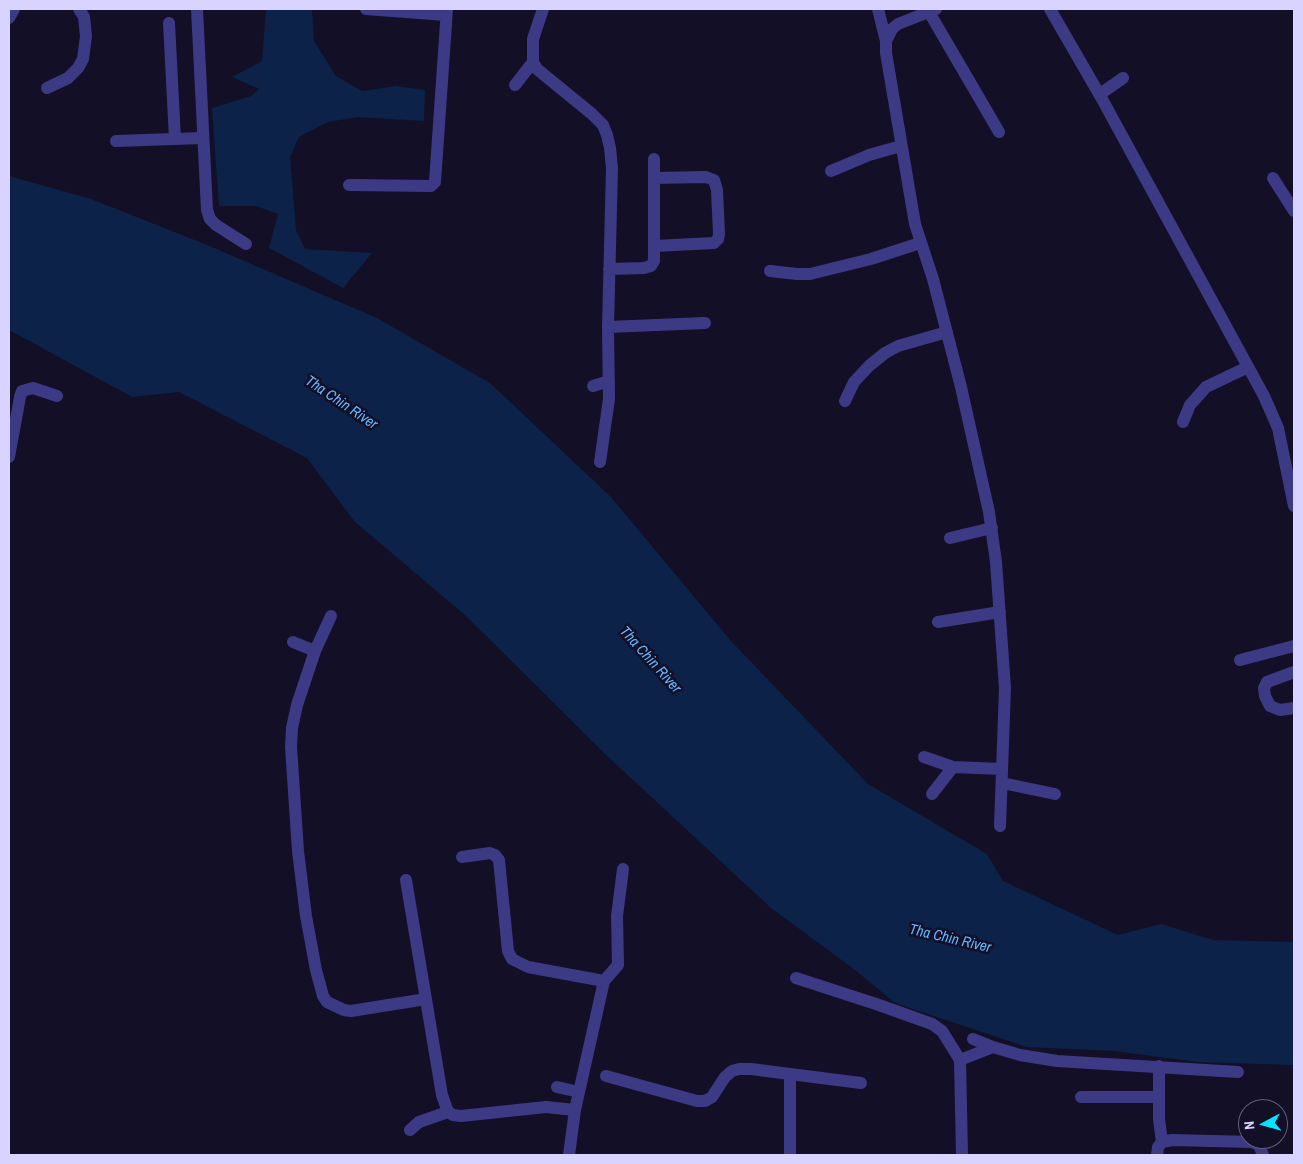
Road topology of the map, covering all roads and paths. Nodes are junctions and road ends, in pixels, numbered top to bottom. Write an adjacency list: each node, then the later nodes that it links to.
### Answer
1 (14, 9): 10 (street)
2 (79, 9): 16 (street)
3 (197, 9): 19 (street)
4 (366, 9): 9 (street)
5 (543, 9): 13 (street)
6 (878, 9): 12 (street)
7 (1050, 9): 17 (street)
8 (932, 10): 12 (street); 18 (street)
9 (447, 12): 27 (street)
10 (9, 18)
11 (169, 23): 20 (street)
12 (886, 41): 22 (street)
13 (533, 62): 15 (street); 32 (street)
14 (1123, 78): 17 (street)
15 (514, 85)
16 (47, 88)
17 (1100, 94): 37 (street)
18 (999, 132)
19 (203, 138): 20 (street); 30 (street)
20 (174, 139): 21 (street)
21 (116, 141)
22 (901, 146): 24 (street); 29 (street)
23 (654, 159): 25 (street)
24 (830, 170)
25 (654, 178): 31 (street); 31 (street)
26 (1273, 178): 28 (street)
27 (349, 185)
28 (1294, 211)
29 (920, 242): 33 (street); 36 (street)
30 (246, 244)
31 (654, 246): 32 (street)
32 (609, 269): 35 (street)
33 (770, 271)
34 (705, 323): 35 (street)
35 (608, 327): 38 (street)
36 (947, 332): 41 (street); 47 (street)
37 (1248, 367): 42 (street); 45 (street)
38 (609, 381): 39 (street); 44 (street)
39 (593, 386)
40 (57, 396): 43 (street)
41 (845, 401)
42 (1183, 422)
43 (9, 457)
44 (600, 462)
45 (1292, 482): 46 (street)
46 (1294, 506)
47 (992, 528): 48 (street); 49 (street)
48 (950, 538)
49 (1000, 612): 51 (street); 60 (street)
50 (331, 616): 54 (street)
51 (938, 622)
52 (293, 642): 54 (street)
53 (1294, 646): 55 (street)
54 (315, 651): 70 (street)
55 (1240, 660)
56 (1294, 672): 57 (street)
57 (1294, 708)
58 (924, 757): 59 (street)
59 (953, 767): 60 (street); 62 (street)
60 (1002, 768): 61 (street)
61 (1002, 783): 63 (street); 64 (street)
62 (932, 794)
63 (1055, 794)
64 (1000, 826)
65 (462, 857): 69 (street)
66 (623, 869): 69 (street)
67 (406, 880): 70 (street)
68 (796, 978): 73 (street)
69 (604, 981): 80 (street)
70 (426, 999): 84 (street)
71 (973, 1039): 72 (street)
72 (993, 1048): 73 (street); 74 (street)
73 (960, 1060): 89 (street)
74 (1158, 1066): 75 (street); 81 (street)
75 (1238, 1072)
76 (790, 1074): 77 (street); 78 (street); 88 (street)
77 (606, 1076)
78 (861, 1082)
79 (557, 1087): 80 (street)
80 (579, 1092): 83 (street)
81 (1159, 1096): 82 (street); 86 (street)
82 (1081, 1097)
83 (575, 1110): 84 (street); 87 (street)
84 (448, 1112): 85 (street)
85 (410, 1130)
86 (1162, 1142): 90 (street); 91 (street)
87 (569, 1155)
88 (790, 1155)
89 (962, 1155)
90 (1157, 1155)
91 (1263, 1155)

